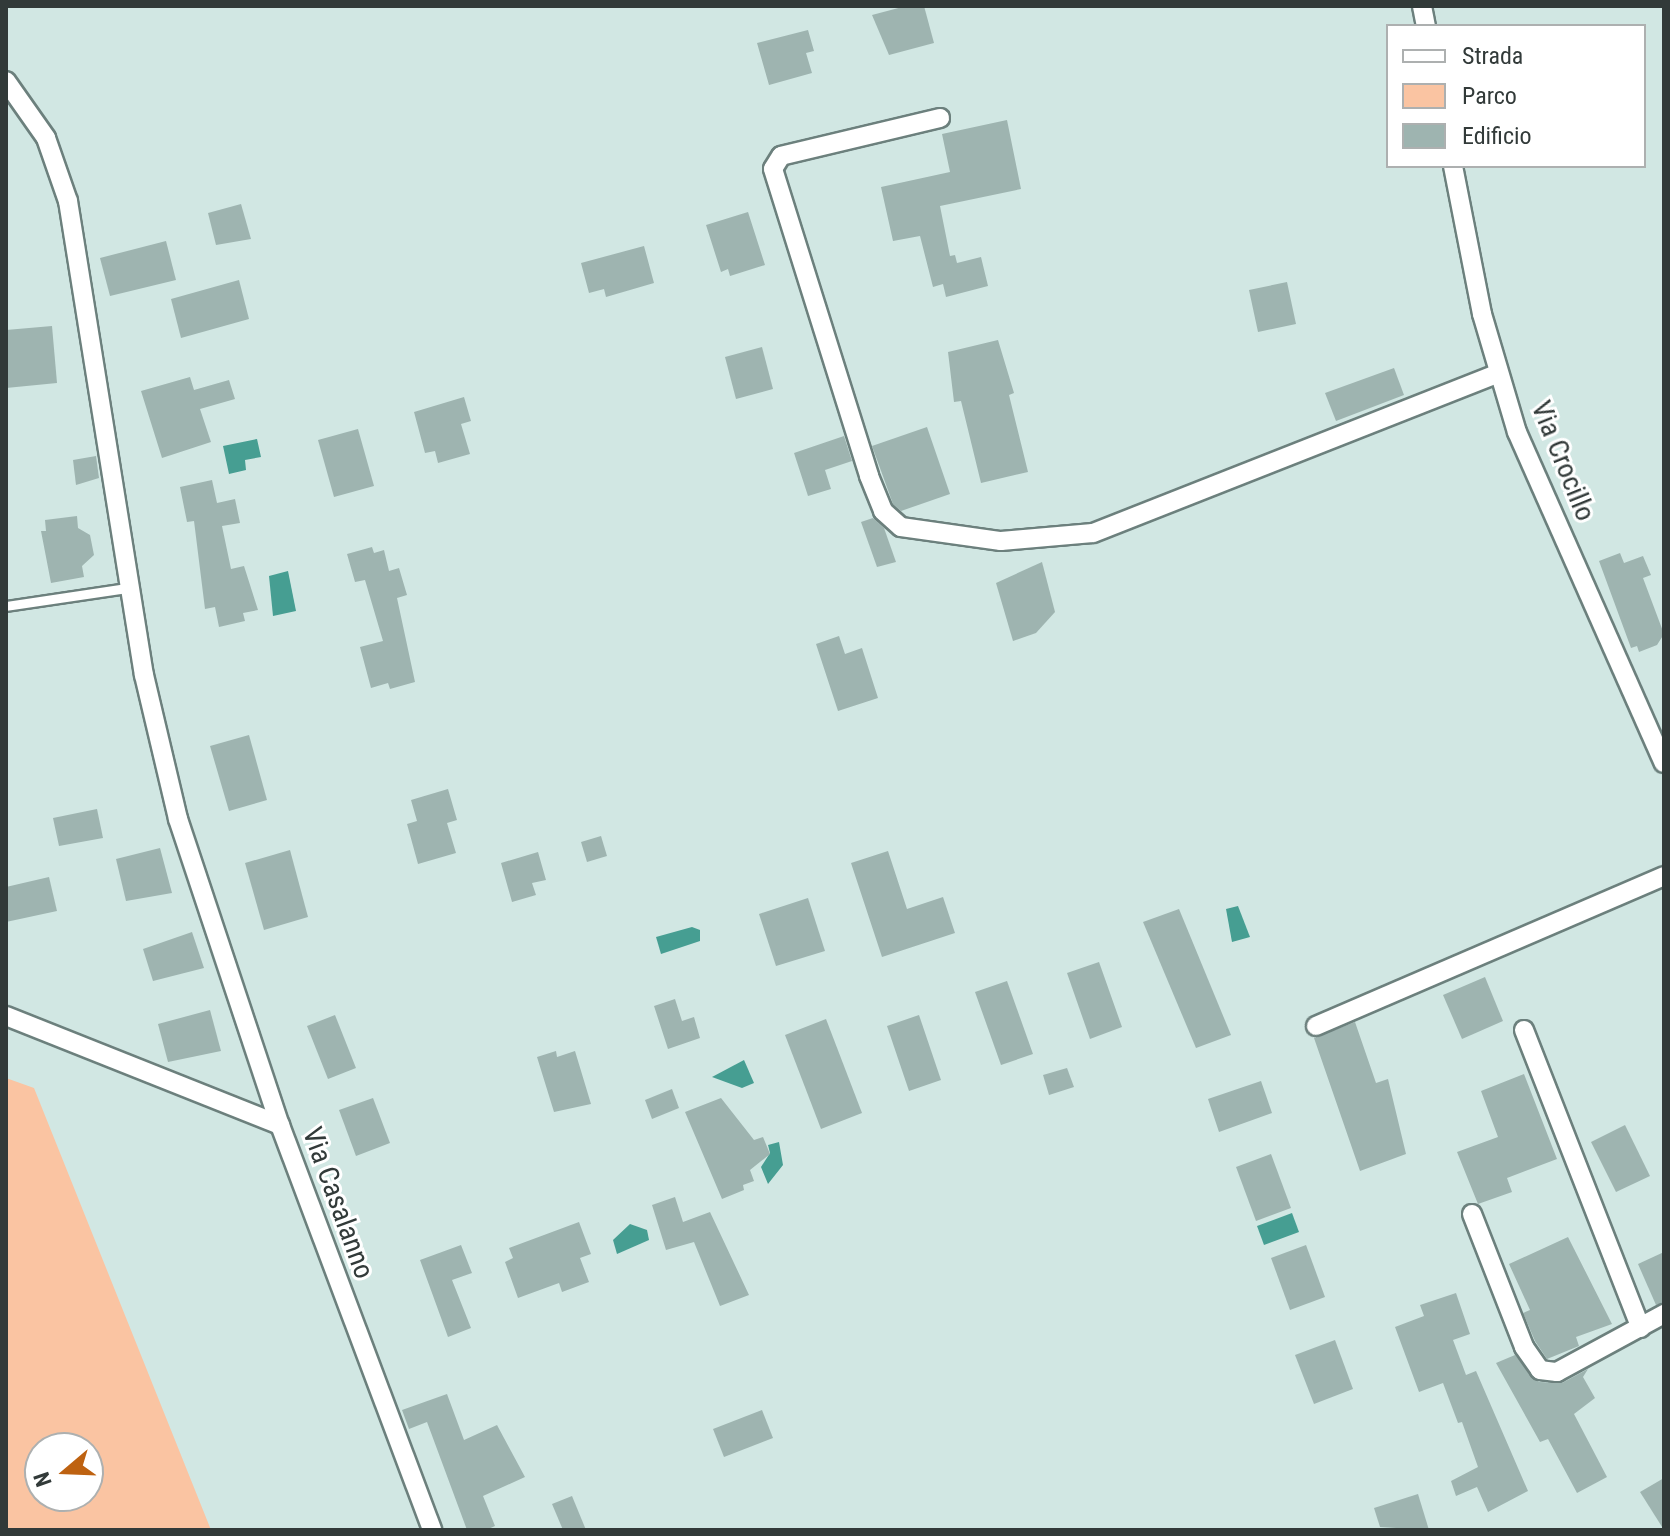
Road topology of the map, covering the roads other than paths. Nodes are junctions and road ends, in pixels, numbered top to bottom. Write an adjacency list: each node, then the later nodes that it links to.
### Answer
1 (6, 81): 2 (street)
2 (13, 100): 6 (street)
3 (940, 118): 5 (street)
4 (1453, 168): 5 (street, Via Crocillo)
5 (1499, 373): 8 (street, Via Crocillo)
6 (126, 588): 7 (lane); 13 (street)
7 (6, 606)
8 (1664, 763)
9 (1664, 876): 11 (street)
10 (6, 1016): 13 (street, Via Casalanno)
11 (1316, 1026)
12 (1524, 1030): 16 (street)
13 (280, 1125): 17 (street, Via Casalanno)
14 (1472, 1214): 16 (street)
15 (1664, 1314): 16 (street)
16 (1641, 1328)
17 (432, 1530)

